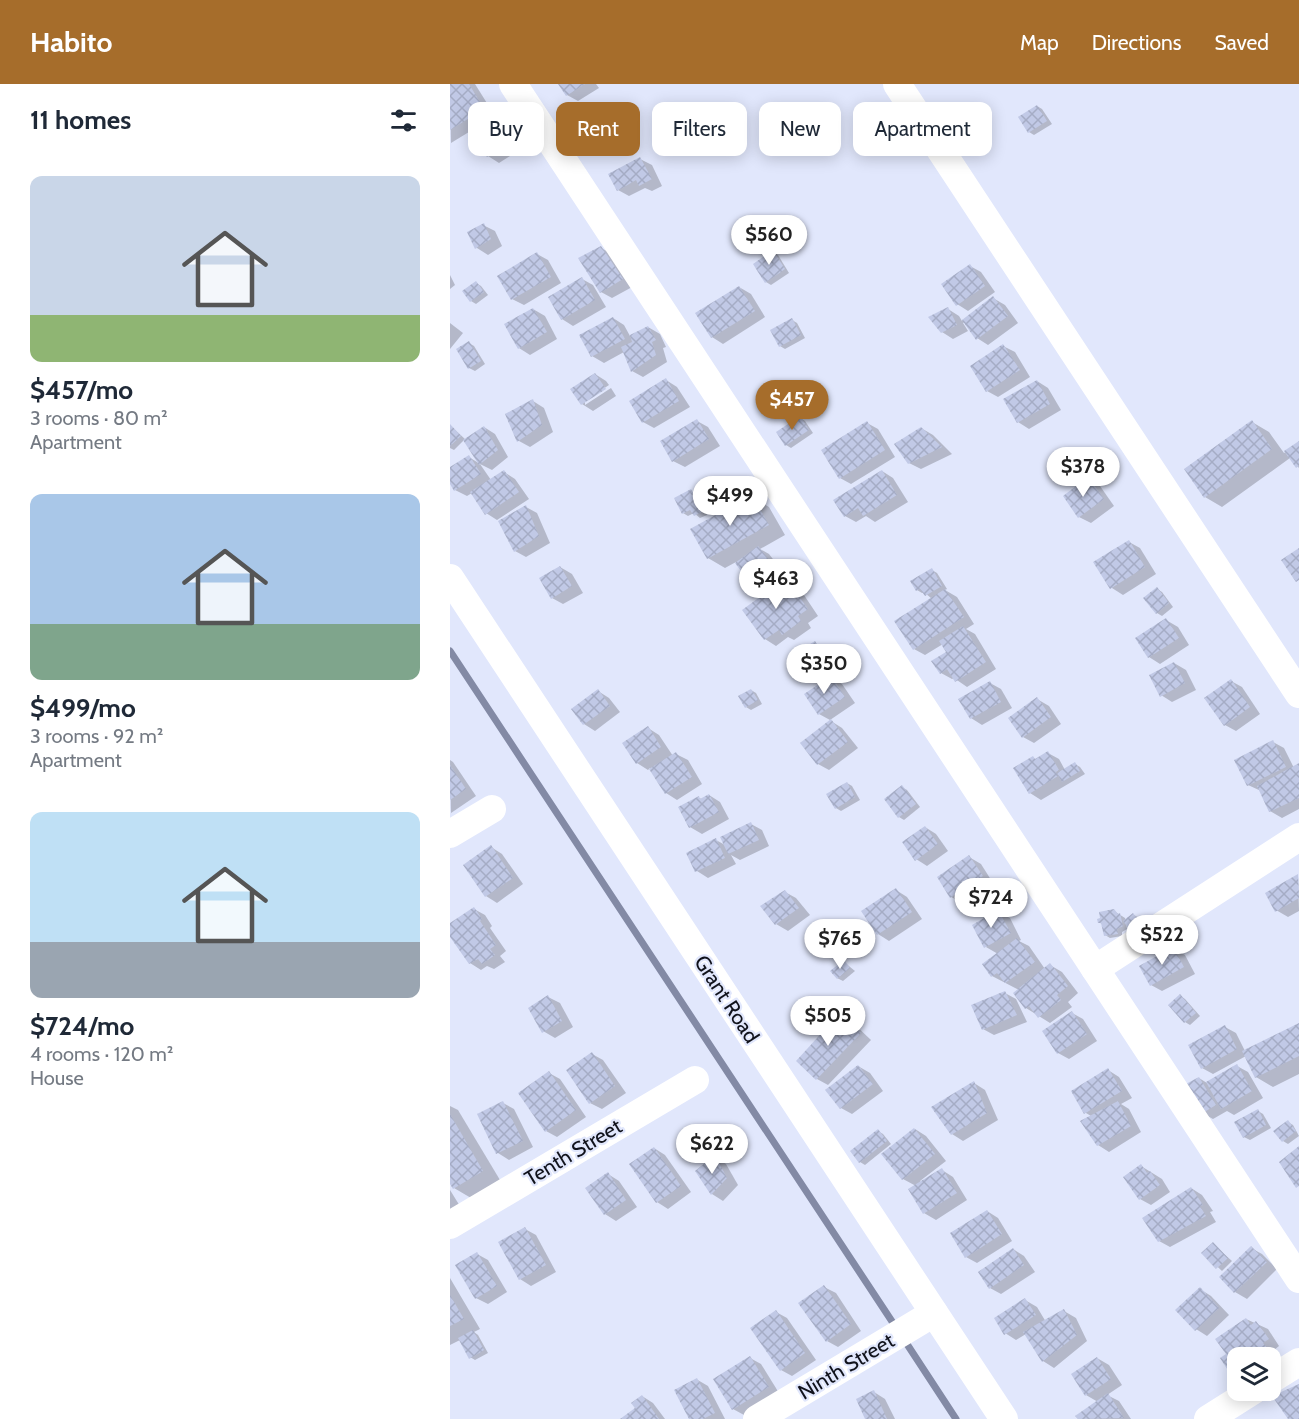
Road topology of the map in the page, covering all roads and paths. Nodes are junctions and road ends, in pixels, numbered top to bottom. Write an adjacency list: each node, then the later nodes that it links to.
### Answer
1 (513, 84): 8 (street)
2 (897, 84): 4 (street)
3 (450, 578): 12 (street, Grant Road)
4 (1299, 694)
5 (492, 809): 6 (street)
6 (450, 834)
7 (1299, 837): 8 (street)
8 (1095, 969): 11 (street)
9 (695, 1080): 10 (street, Tenth Street)
10 (450, 1225)
11 (1299, 1279)
12 (934, 1313): 16 (street, Ninth Street); 17 (street, Grant Road)
13 (1299, 1362): 14 (street)
14 (1281, 1373)
15 (1237, 1401): 18 (street)
16 (757, 1419)
17 (1004, 1419)
18 (1208, 1419)

